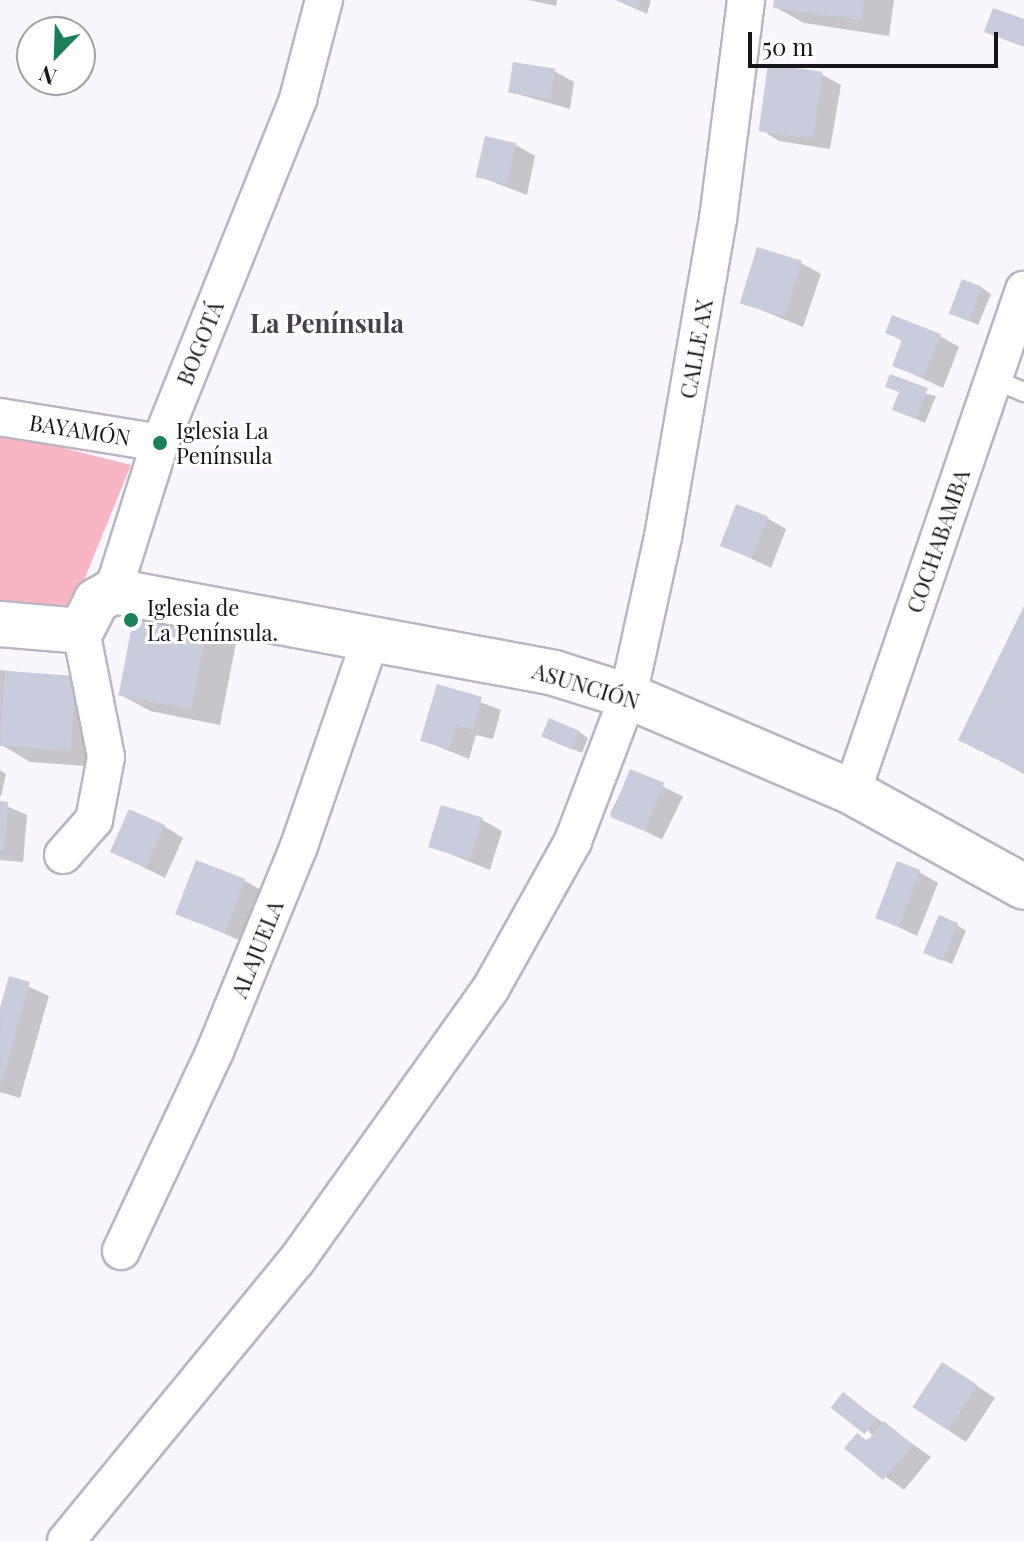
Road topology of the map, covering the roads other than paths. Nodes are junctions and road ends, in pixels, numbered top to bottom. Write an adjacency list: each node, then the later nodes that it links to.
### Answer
1 (324, 0): 6 (street, BOGOTÁ)
2 (746, 0): 11 (street, CALLE AX)
3 (1024, 290): 4 (street, COCHABAMBA)
4 (1009, 386): 12 (street, COCHABAMBA)
5 (0, 417): 6 (street, BAYAMÓN)
6 (160, 443): 7 (street, BOGOTÁ)
7 (113, 591): 9 (street, BOGOTÁ); 10 (street, ASUNCIÓN)
8 (0, 624): 9 (street)
9 (81, 631): 13 (street)
10 (371, 638): 11 (street, ASUNCIÓN); 15 (street, ALAJUELA)
11 (628, 696): 12 (street, ASUNCIÓN); 16 (street, CALLE AX)
12 (852, 792): 14 (street, ASUNCIÓN)
13 (63, 855)
14 (1024, 887)
15 (121, 1251)
16 (66, 1541)

